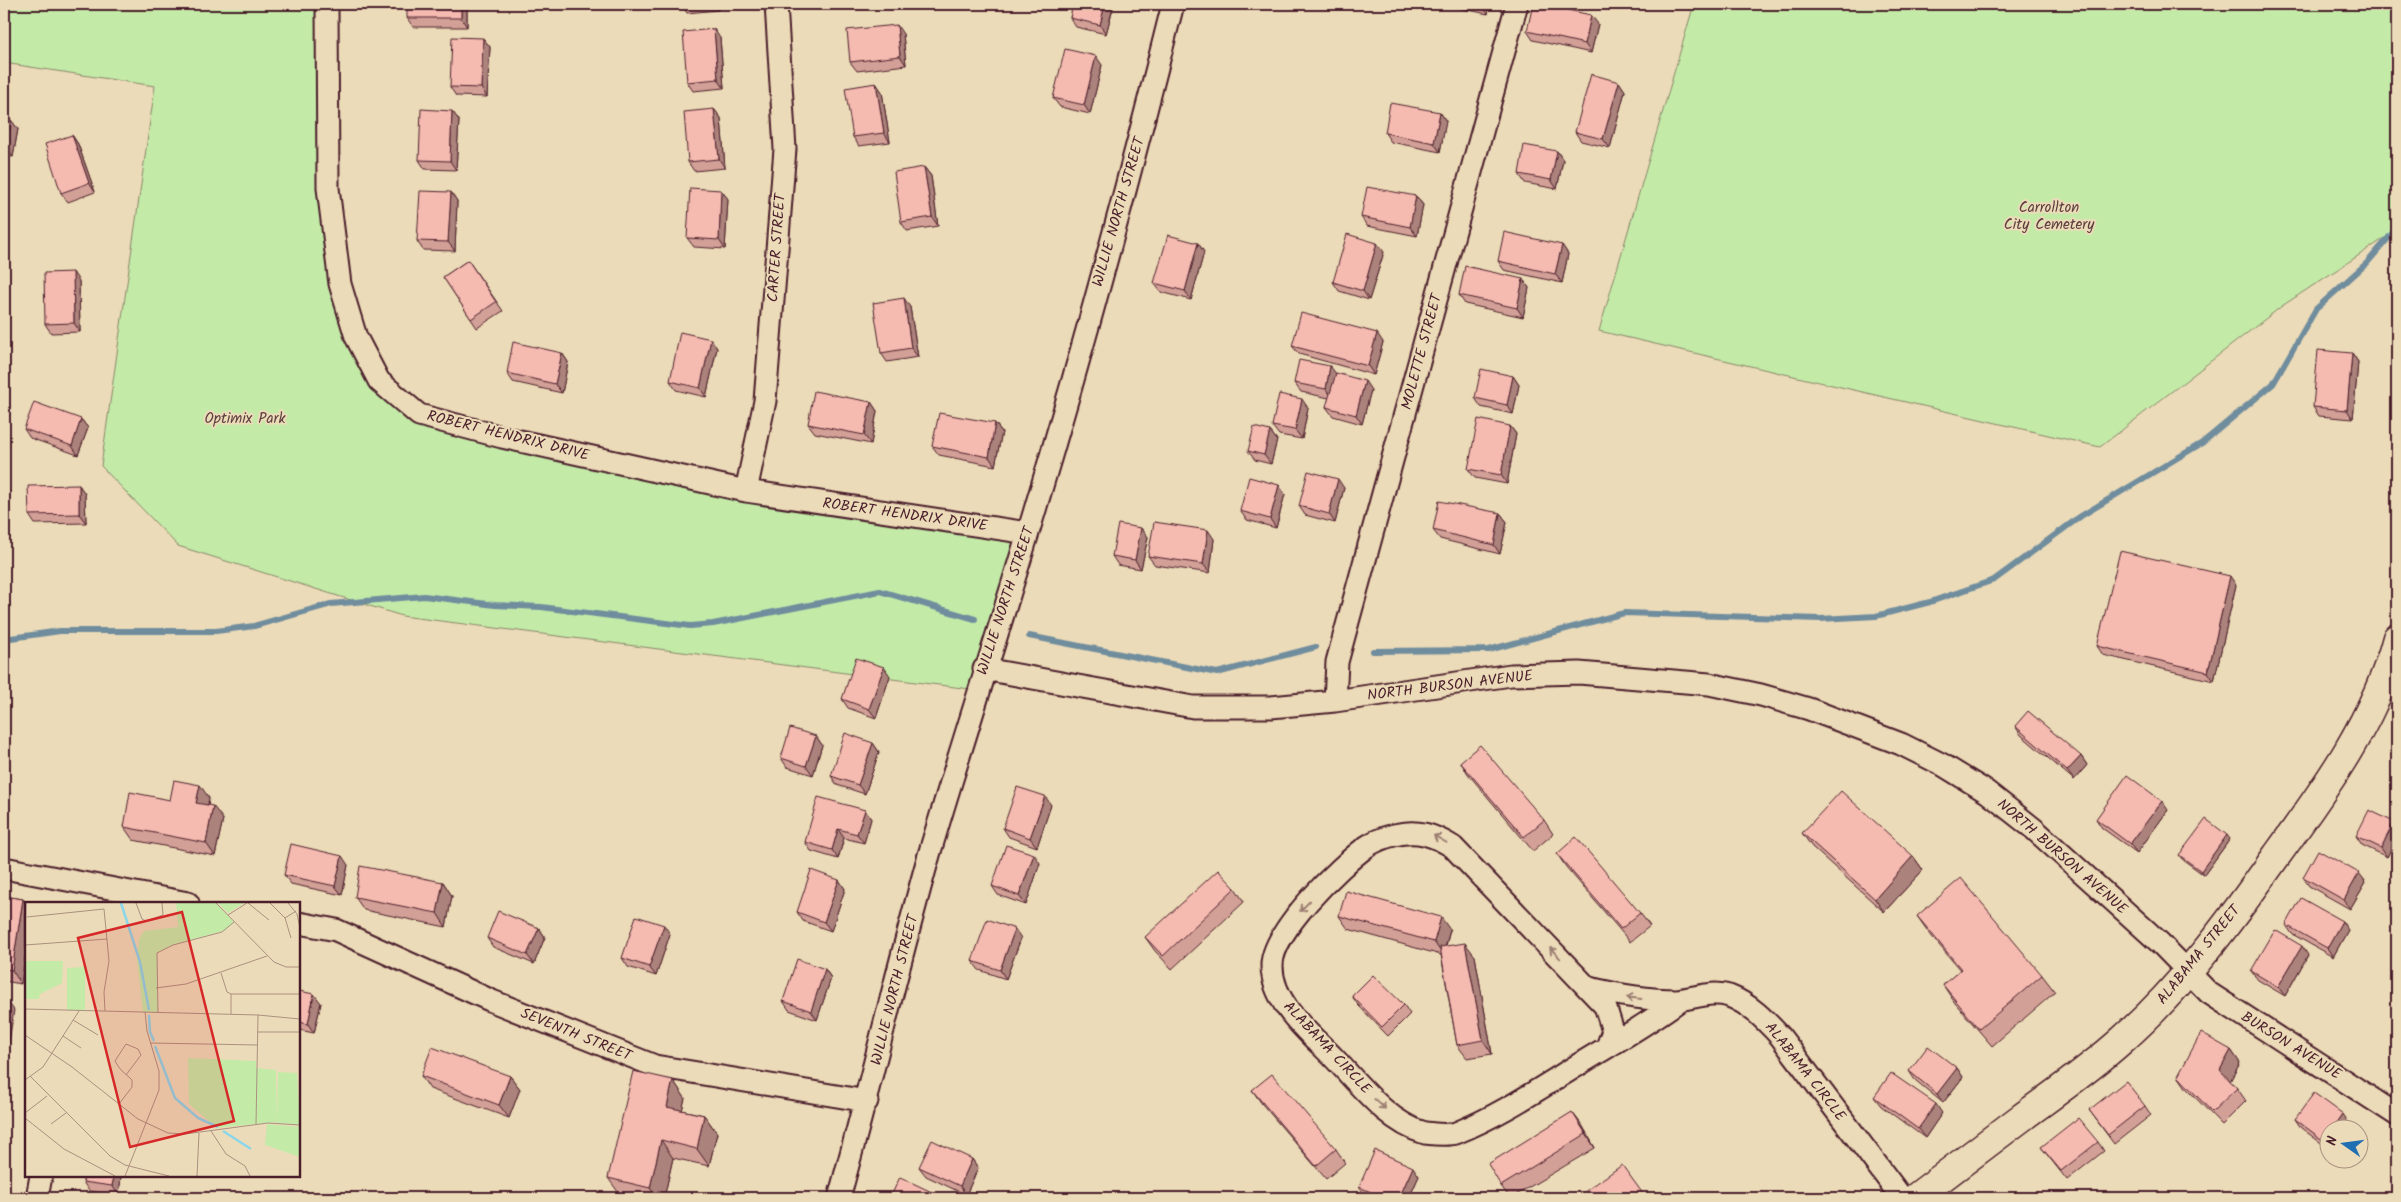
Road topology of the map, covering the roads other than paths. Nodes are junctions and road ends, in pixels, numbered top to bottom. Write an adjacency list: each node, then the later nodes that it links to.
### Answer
1 (327, 4): 5 (street, ROBERT HENDRIX DRIVE)
2 (776, 4): 5 (street, CARTER STREET)
3 (1173, 4): 6 (street, WILLIE NORTH STREET)
4 (1517, 4): 9 (street, MOLETTE STREET)
5 (746, 491): 6 (street, ROBERT HENDRIX DRIVE)
6 (1028, 533): 8 (street, WILLIE NORTH STREET)
7 (2397, 638): 14 (main road, ALABAMA STREET)
8 (984, 669): 9 (street, NORTH BURSON AVENUE); 18 (street, WILLIE NORTH STREET)
9 (1335, 701): 14 (street, NORTH BURSON AVENUE)
10 (4, 868): 11 (street)
11 (89, 894): 12 (street)
12 (177, 902)
13 (300, 923): 18 (street, SEVENTH STREET)
14 (2187, 972): 19 (street, BURSON AVENUE); 24 (main road, ALABAMA STREET)
15 (1589, 988): 16 (street, ALABAMA CIRCLE, one-way to 15); 17 (street, ALABAMA CIRCLE); 17 (street, ALABAMA CIRCLE, one-way to 17)
16 (1680, 1000): 17 (street, ALABAMA CIRCLE); 23 (street, ALABAMA CIRCLE)
17 (1607, 1047)
18 (866, 1101): 22 (street, WILLIE NORTH STREET)
19 (2397, 1115)
20 (41, 1177): 21 (street)
21 (37, 1198)
22 (839, 1198)
23 (1902, 1198)
24 (1915, 1198)

